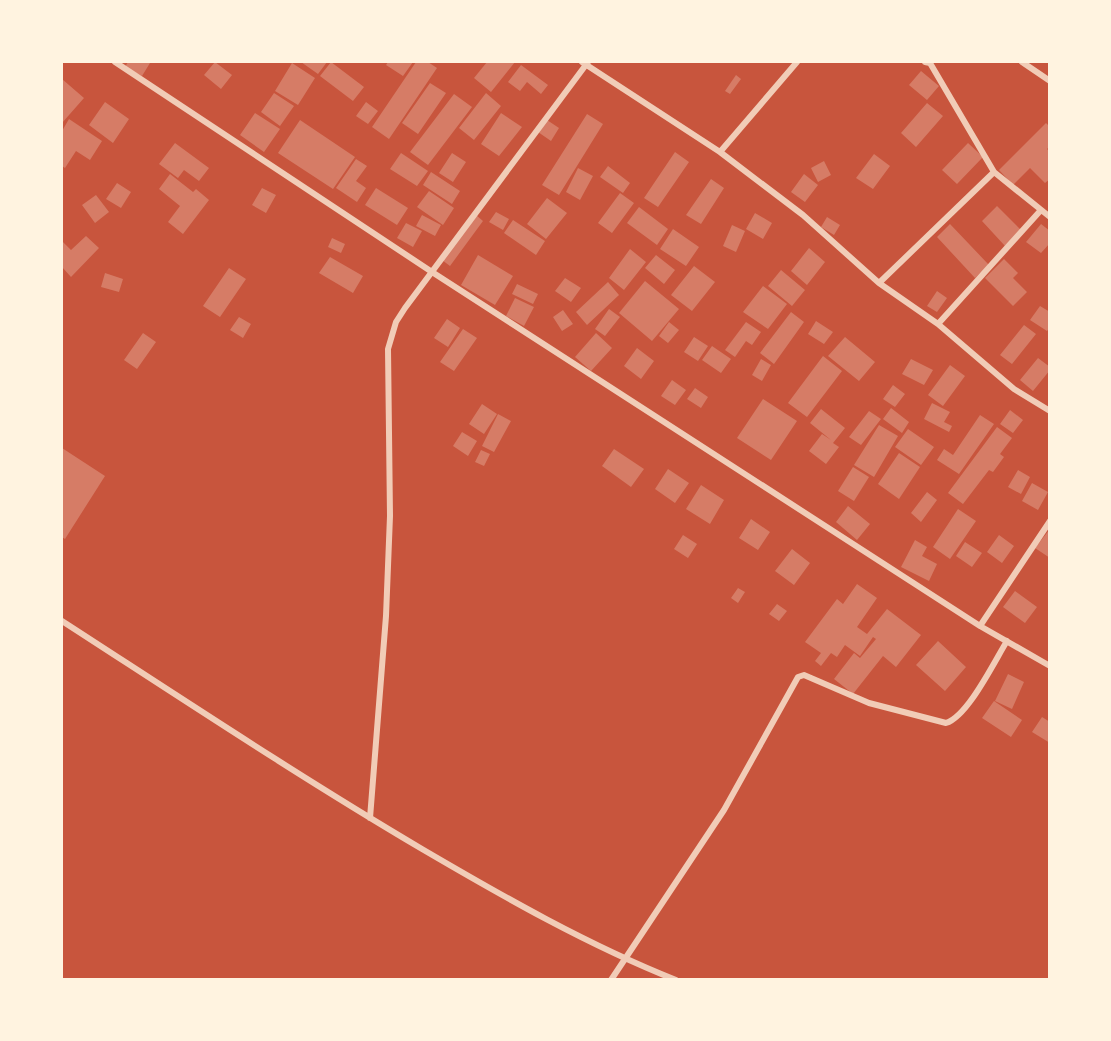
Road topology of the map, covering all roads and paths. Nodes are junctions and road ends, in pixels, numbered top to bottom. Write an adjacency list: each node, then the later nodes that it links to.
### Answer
1 (115, 62): 11 (street)
2 (797, 62): 7 (street)
3 (929, 62): 8 (street)
4 (1022, 62): 6 (street)
5 (586, 63): 7 (street); 11 (street)
6 (1050, 81)
7 (720, 152): 12 (street)
8 (994, 172): 9 (street); 12 (street)
9 (1041, 210): 10 (street); 13 (street)
10 (1050, 218)
11 (432, 272): 17 (street); 20 (street)
12 (879, 283): 13 (street)
13 (938, 324): 14 (street)
14 (1050, 411)
15 (1050, 521): 17 (street)
16 (62, 621): 20 (street)
17 (980, 626): 18 (street)
18 (1007, 641): 19 (street); 21 (street)
19 (1050, 666)
20 (370, 818): 21 (street)
21 (625, 960): 22 (street); 23 (street)
22 (610, 980)
23 (676, 980)

